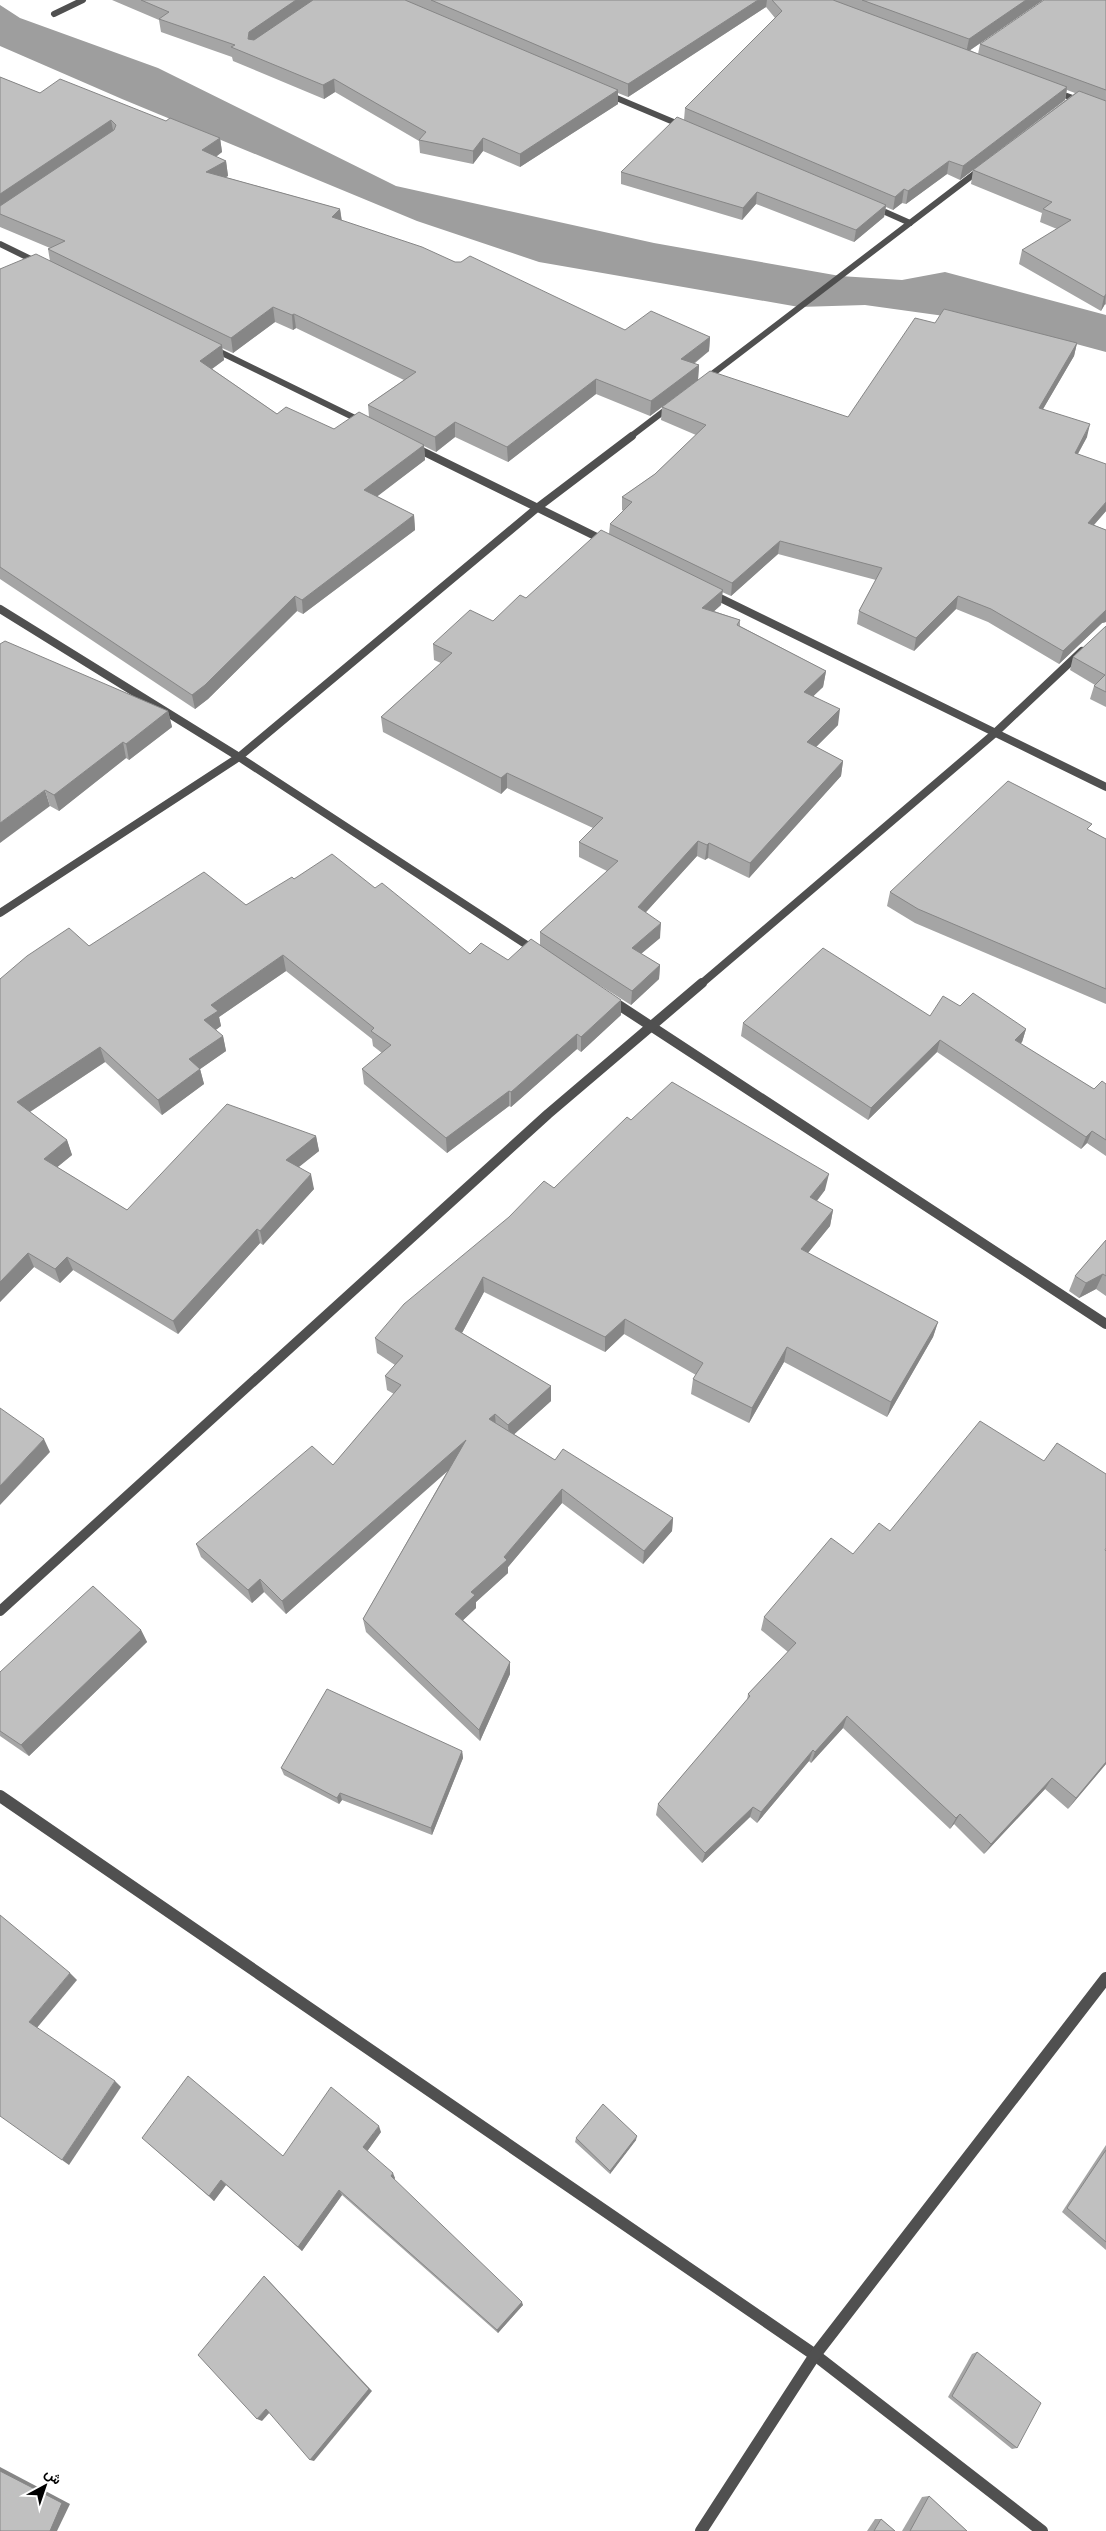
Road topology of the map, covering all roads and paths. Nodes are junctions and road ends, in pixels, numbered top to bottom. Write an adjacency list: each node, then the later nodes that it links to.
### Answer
1 (83, 0): 2 (street)
2 (54, 14)
3 (1047, 89): 5 (street)
4 (598, 90): 8 (street)
5 (1074, 99): 6 (street); 7 (street)
6 (1066, 104)
7 (1106, 110)
8 (690, 129)
9 (988, 164): 11 (street)
10 (864, 203): 11 (street)
11 (910, 223): 15 (street)
12 (0, 244): 13 (street)
13 (45, 266)
14 (206, 345): 17 (street)
15 (699, 384)
16 (676, 402): 19 (street)
17 (367, 424)
18 (402, 442): 19 (street)
19 (537, 508): 20 (street); 25 (street)
20 (616, 547)
21 (704, 590): 24 (street)
22 (0, 609): 25 (street)
23 (1092, 641): 24 (street)
24 (995, 733): 26 (street); 32 (street)
25 (239, 757): 28 (street); 30 (street)
26 (1106, 786)
27 (0, 901): 28 (street)
28 (9, 906): 29 (street)
29 (0, 913)
30 (545, 957)
31 (603, 995): 32 (street)
32 (652, 1027): 33 (street); 34 (street)
33 (1106, 1324)
34 (0, 1611)
35 (0, 1796): 37 (street)
36 (1106, 1978): 37 (street)
37 (815, 2355): 38 (street); 39 (street)
38 (701, 2531)
39 (1042, 2531)

